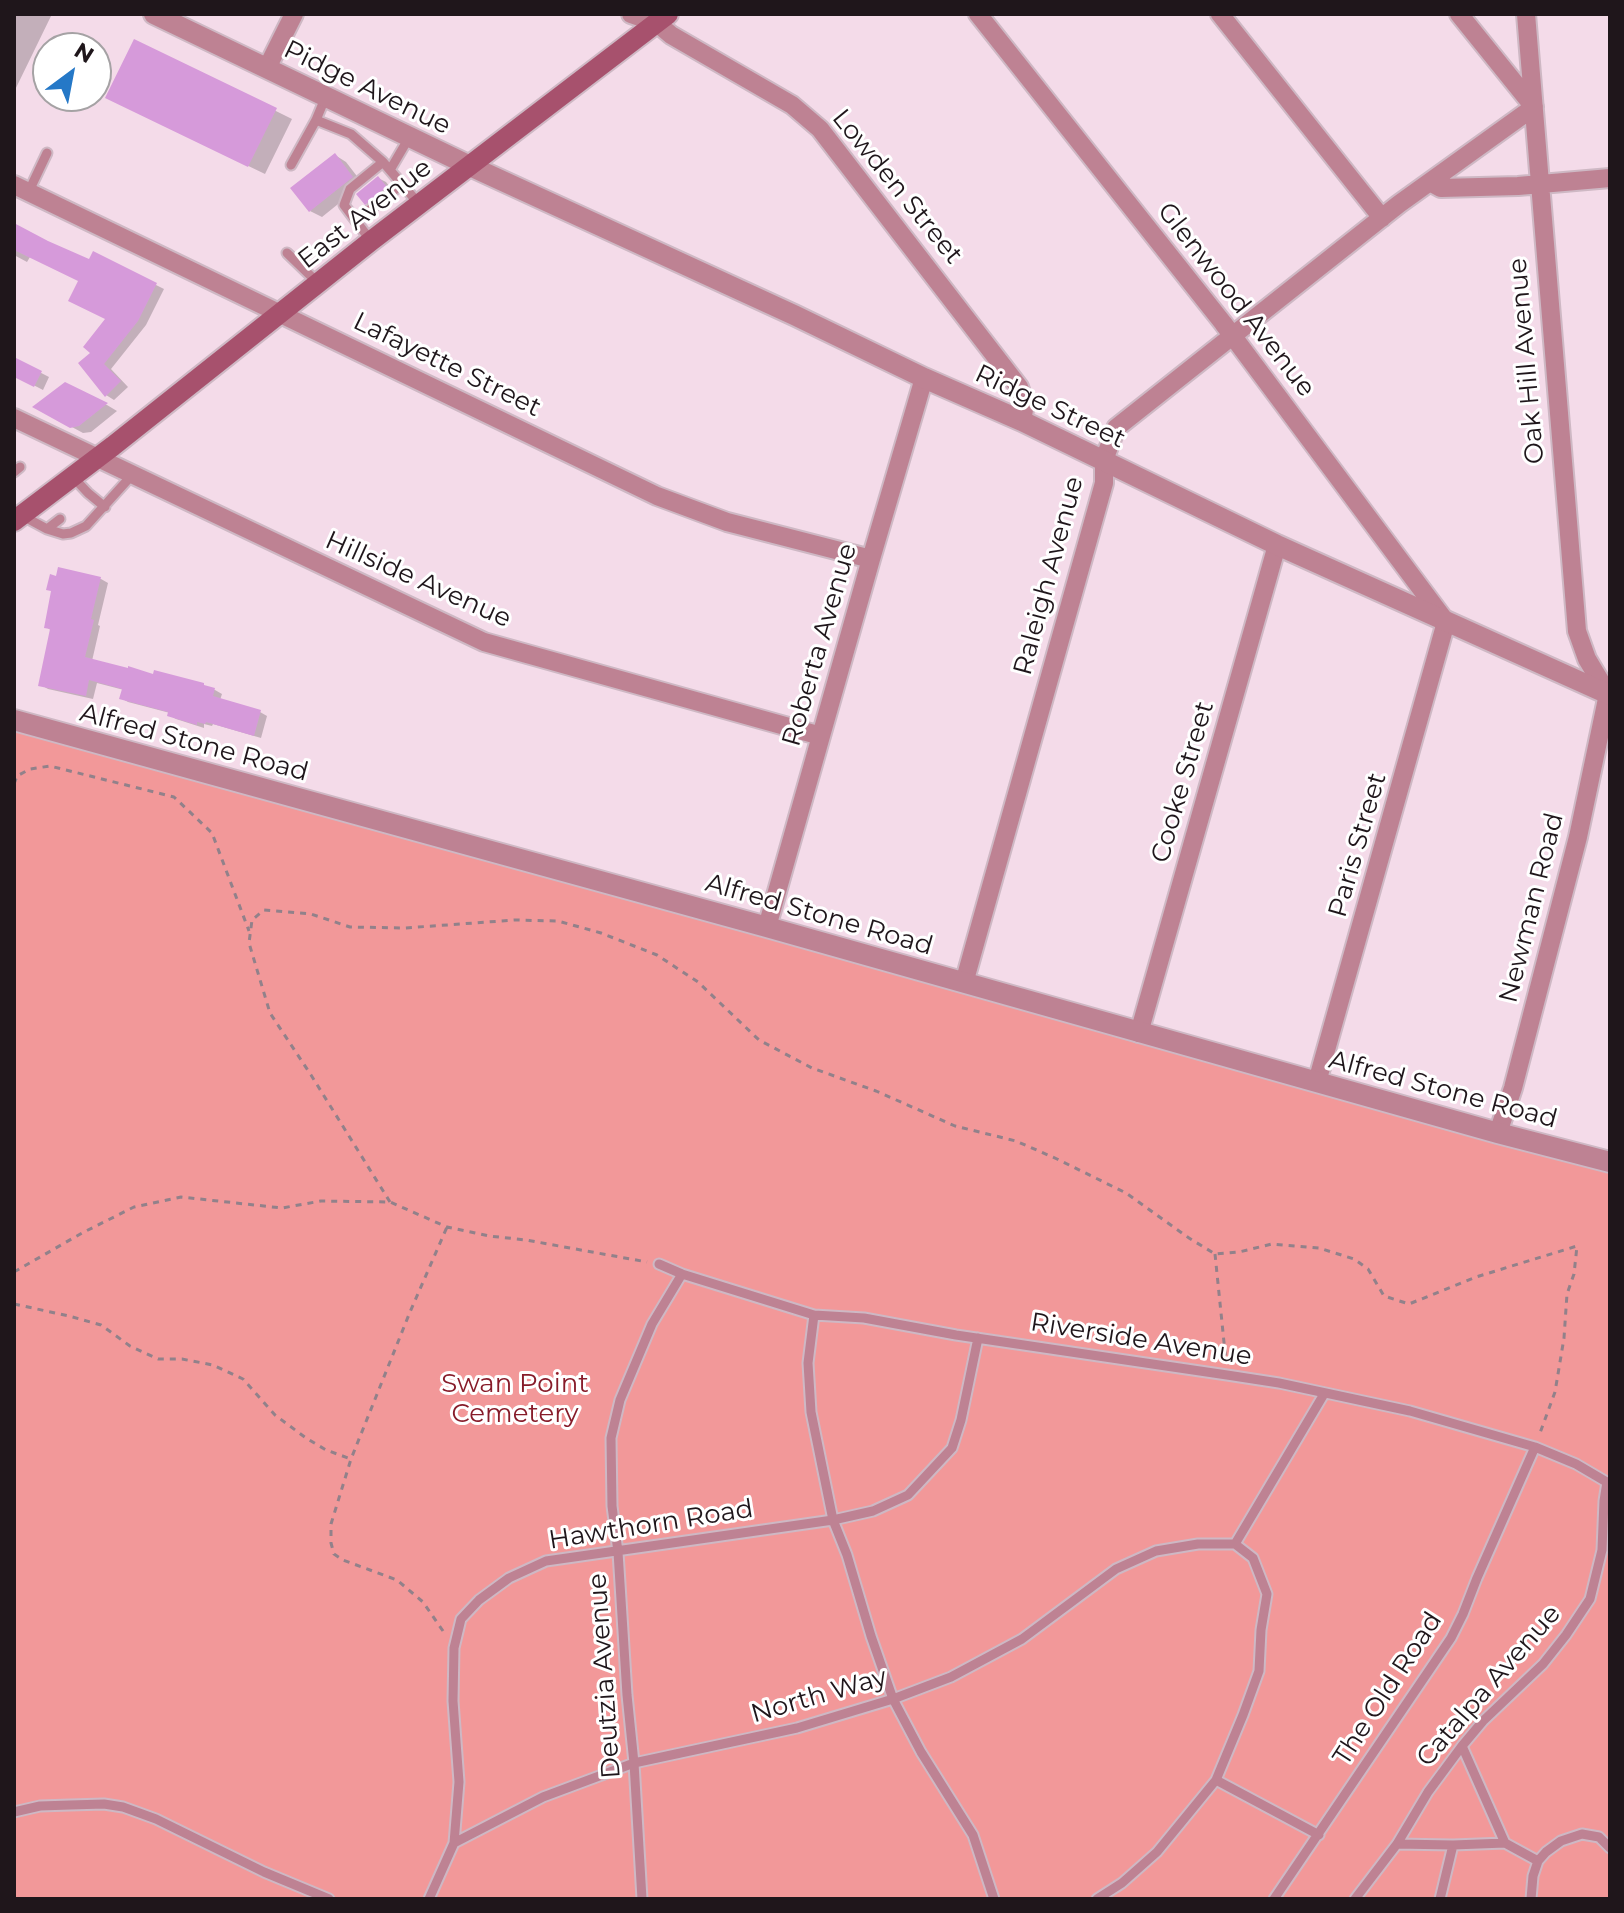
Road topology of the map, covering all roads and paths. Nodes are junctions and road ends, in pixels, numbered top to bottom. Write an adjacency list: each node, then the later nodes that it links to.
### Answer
1 (154, 14): 9 (street, Pidge Avenue)
2 (294, 14): 9 (street)
3 (631, 14): 8 (street, Lowden Street)
4 (978, 14): 30 (street, Glenwood Avenue)
5 (1220, 14): 24 (street)
6 (1459, 14): 11 (street)
7 (1526, 14): 11 (street, Oak Hill Avenue)
8 (662, 18): 17 (main road, East Avenue); 33 (street, Lowden Street)
9 (267, 68): 10 (street, Pidge Avenue)
10 (326, 96): 12 (lane); 13 (street, Pidge Avenue)
11 (1534, 107): 19 (street, Raleigh Avenue); 21 (street, Oak Hill Avenue)
12 (316, 120): 15 (lane); 16 (lane)
13 (410, 136): 16 (lane); 17 (street, Pidge Avenue)
14 (47, 153): 22 (lane)
15 (291, 165)
16 (387, 166): 20 (lane); 25 (lane)
17 (470, 166): 23 (main road, East Avenue); 31 (street, Ridge Street)
18 (1610, 178): 21 (street)
19 (1430, 182): 21 (street); 24 (street, Raleigh Avenue)
20 (402, 184): 23 (lane); 25 (lane)
21 (1539, 184): 45 (street, Oak Hill Avenue)
22 (22, 188): 29 (street, Lafayette Street)
23 (419, 205): 26 (main road, East Avenue)
24 (1382, 218): 30 (street, Raleigh Avenue)
25 (356, 221): 26 (lane)
26 (371, 241): 28 (main road, East Avenue)
27 (287, 253): 28 (lane)
28 (318, 283): 29 (main road, East Avenue)
29 (280, 314): 34 (main road, East Avenue); 43 (street, Lafayette Street)
30 (1233, 336): 35 (street, Raleigh Avenue); 44 (street, Glenwood Avenue)
31 (924, 378): 33 (street, Ridge Street); 43 (street, Roberta Avenue)
32 (14, 418): 34 (street, Hillside Avenue)
33 (1022, 421): 35 (street, Ridge Street)
34 (97, 458): 36 (street, Hillside Avenue); 37 (main road, East Avenue)
35 (1104, 460): 42 (street, Ridge Street); 51 (street, Raleigh Avenue)
36 (133, 474): 38 (lane); 47 (street, Hillside Avenue)
37 (73, 476): 38 (lane); 39 (main road, East Avenue)
38 (105, 507): 41 (lane)
39 (18, 518): 41 (lane)
40 (60, 519): 41 (lane)
41 (47, 529)
42 (1277, 545): 44 (street, Ridge Street); 52 (street, Cooke Street)
43 (871, 559): 47 (street, Roberta Avenue)
44 (1446, 622): 45 (street, Ridge Street); 53 (street, Paris Street)
45 (1609, 695): 54 (street, Newman Road)
46 (14, 720): 49 (street, Alfred Stone Road)
47 (821, 736): 49 (street, Roberta Avenue)
48 (14, 784): 50 (path)
49 (767, 927): 51 (street, Alfred Stone Road)
50 (250, 934): 56 (path); 58 (path)
51 (964, 983): 52 (street, Alfred Stone Road)
52 (1139, 1033): 53 (street, Alfred Stone Road)
53 (1317, 1082): 54 (street, Alfred Stone Road)
54 (1498, 1133): 55 (street, Alfred Stone Road)
55 (1610, 1162)
56 (390, 1202): 57 (path); 60 (path)
57 (447, 1227): 59 (path); 68 (path)
58 (1215, 1254): 65 (path); 67 (path)
59 (659, 1264): 61 (lane, Riverside Avenue)
60 (14, 1272)
61 (682, 1274): 63 (lane, Riverside Avenue); 72 (lane, Deutzia Avenue)
62 (14, 1304): 68 (path)
63 (814, 1315): 64 (lane, Riverside Avenue); 70 (lane)
64 (978, 1338): 65 (lane, Riverside Avenue); 70 (lane, Hawthorn Road)
65 (1227, 1375): 66 (lane, Riverside Avenue)
66 (1324, 1394): 67 (lane, Riverside Avenue); 71 (lane)
67 (1535, 1447): 69 (lane, Riverside Avenue); 79 (lane, The Old Road)
68 (351, 1459): 73 (path)
69 (1609, 1483): 75 (lane, Catalpa Avenue)
70 (833, 1520): 72 (lane, Hawthorn Road); 74 (lane)
71 (1235, 1544): 74 (lane, North Way); 77 (lane)
72 (618, 1552): 73 (lane, Hawthorn Road); 76 (lane, Deutzia Avenue)
73 (456, 1640): 80 (lane, Hawthorn Road)
74 (893, 1699): 76 (lane, North Way); 89 (lane)
75 (1462, 1746): 81 (lane); 82 (lane, Catalpa Avenue)
76 (634, 1763): 80 (lane, North Way); 88 (lane, Deutzia Avenue)
77 (1216, 1780): 79 (lane); 90 (lane)
78 (14, 1812): 86 (lane)
79 (1319, 1835): 91 (lane, The Old Road)
80 (454, 1843): 87 (lane)
81 (1505, 1843): 83 (lane); 85 (lane)
82 (1397, 1844): 83 (lane); 92 (lane, Catalpa Avenue)
83 (1453, 1845): 93 (lane)
84 (1610, 1848): 85 (lane)
85 (1538, 1861): 94 (lane)
86 (329, 1899)
87 (429, 1899)
88 (642, 1899)
89 (994, 1899)
90 (1097, 1899)
91 (1274, 1899)
92 (1355, 1899)
93 (1440, 1899)
94 (1531, 1899)

